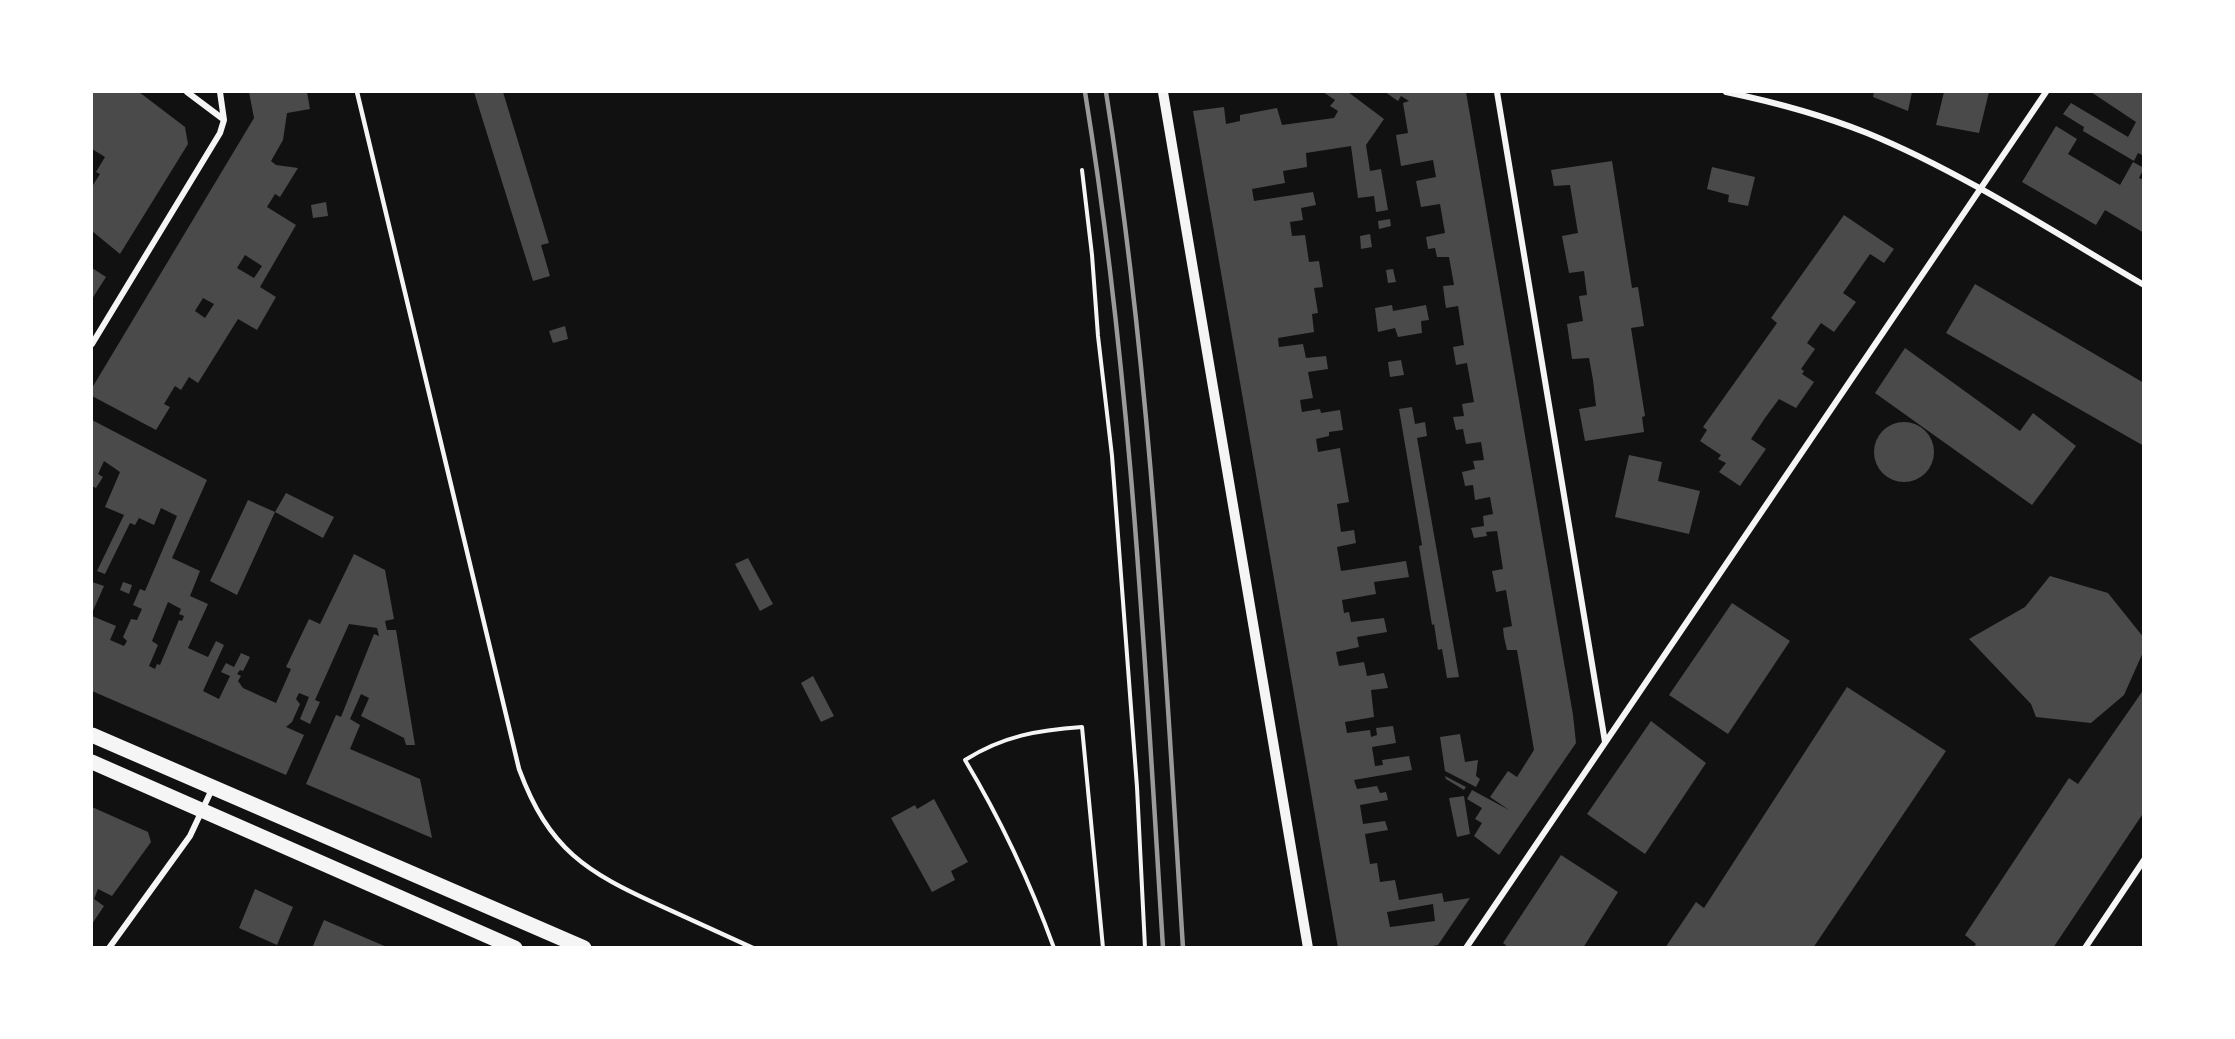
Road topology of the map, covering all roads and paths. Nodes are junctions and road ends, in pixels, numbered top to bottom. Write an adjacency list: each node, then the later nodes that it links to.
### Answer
1 (187, 92): 8 (street)
2 (220, 92): 8 (street)
3 (357, 92): 22 (lane)
4 (1164, 92): 26 (street)
5 (1497, 92): 14 (street)
6 (1726, 92): 10 (street)
7 (2046, 92): 10 (street)
8 (224, 120): 12 (street)
9 (1082, 170): 25 (path)
10 (1980, 190): 11 (street); 14 (street)
11 (2144, 285)
12 (92, 344)
13 (92, 735): 16 (main road)
14 (1605, 742): 27 (street)
15 (92, 762): 17 (main road)
16 (213, 787): 17 (street); 21 (main road)
17 (202, 811): 19 (street); 20 (main road)
18 (2144, 860): 28 (street)
19 (109, 948)
20 (515, 948)
21 (584, 948)
22 (753, 948)
23 (1053, 948): 24 (path)
24 (1103, 948)
25 (1144, 948)
26 (1308, 948)
27 (1466, 948)
28 (2085, 948)

